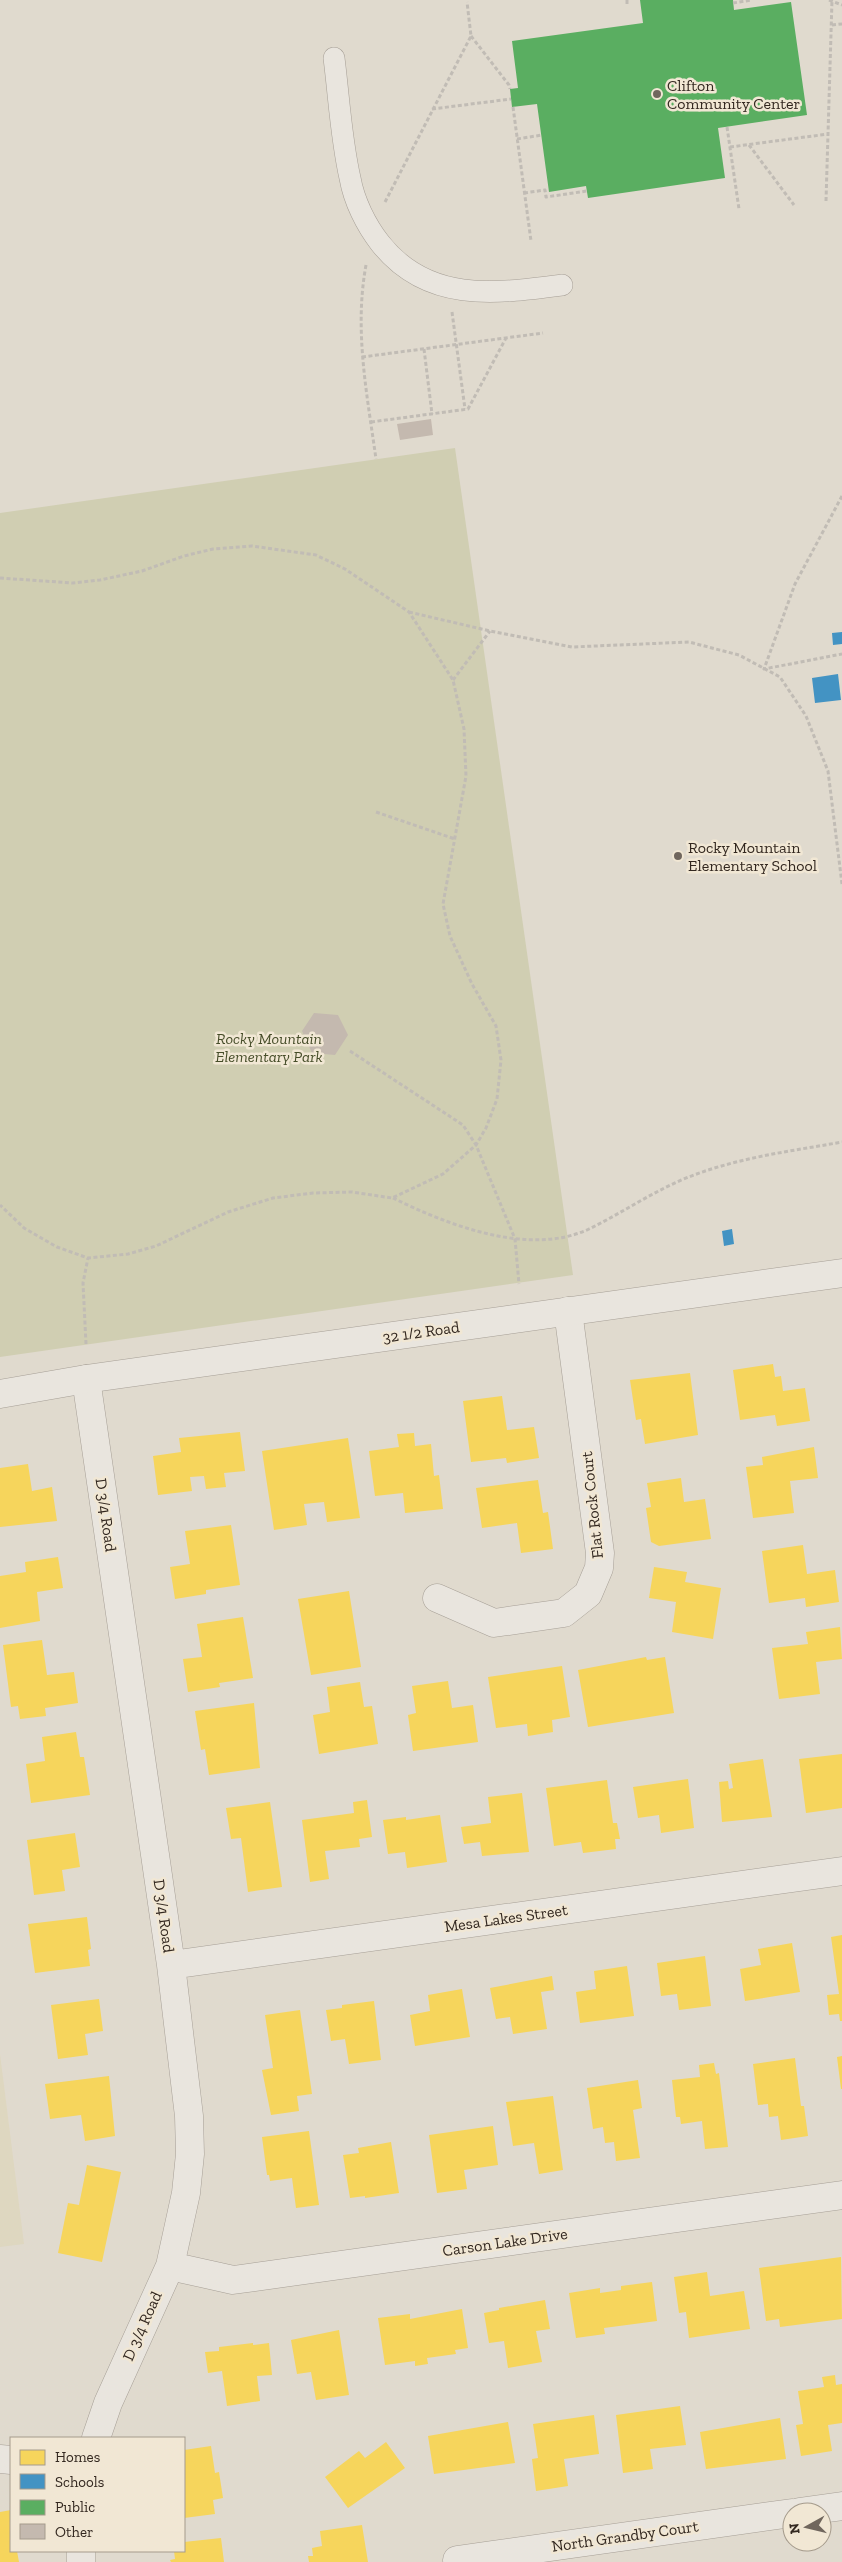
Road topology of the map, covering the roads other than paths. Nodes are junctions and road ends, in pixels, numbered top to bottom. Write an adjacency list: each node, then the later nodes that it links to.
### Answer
1 (334, 58): 2 (street)
2 (562, 285)
3 (842, 1273): 4 (street, 32 1/2 Road)
4 (568, 1311): 5 (street, 32 1/2 Road); 7 (street, Flat Rock Court)
5 (86, 1380): 6 (street, 32 1/2 Road); 9 (street, D 3/4 Road)
6 (0, 1394)
7 (437, 1598)
8 (842, 1871): 9 (street, Mesa Lakes Street)
9 (171, 1965): 11 (street, D 3/4 Road)
10 (842, 2195): 11 (street, Carson Lake Drive)
11 (170, 2266): 12 (street, D 3/4 Road)
12 (96, 2437)
13 (782, 2514): 14 (street, North Grandby Court)
14 (457, 2560)

